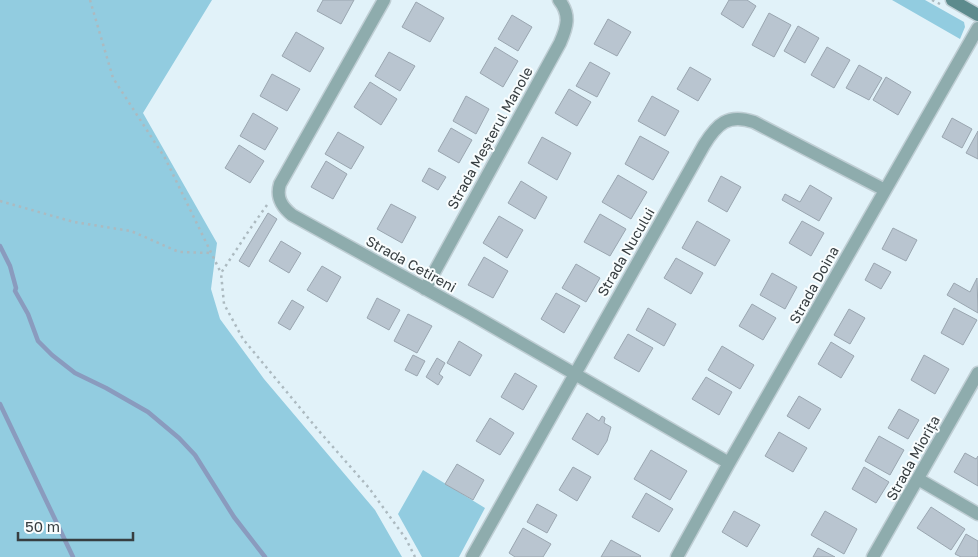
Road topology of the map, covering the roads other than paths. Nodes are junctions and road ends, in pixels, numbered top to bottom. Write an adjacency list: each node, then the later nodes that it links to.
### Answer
1 (384, 0): 7 (street, Strada Cetireni)
2 (559, 0): 7 (street, Strada Meșterul Manole)
3 (949, 4): 4 (main road)
4 (978, 15)
5 (978, 28): 6 (street, Strada Doina)
6 (885, 190): 9 (street, Strada Nucului); 10 (street, Strada Doina)
7 (425, 289): 9 (street, Strada Cetireni)
8 (978, 373): 11 (street, Strada Miorița)
9 (574, 374): 10 (street, Strada Cetireni); 13 (street, Strada Nucului)
10 (729, 462): 14 (street, Strada Doina)
11 (918, 479): 12 (street); 15 (street, Strada Miorița)
12 (978, 514)
13 (472, 557)
14 (678, 557)
15 (873, 557)

